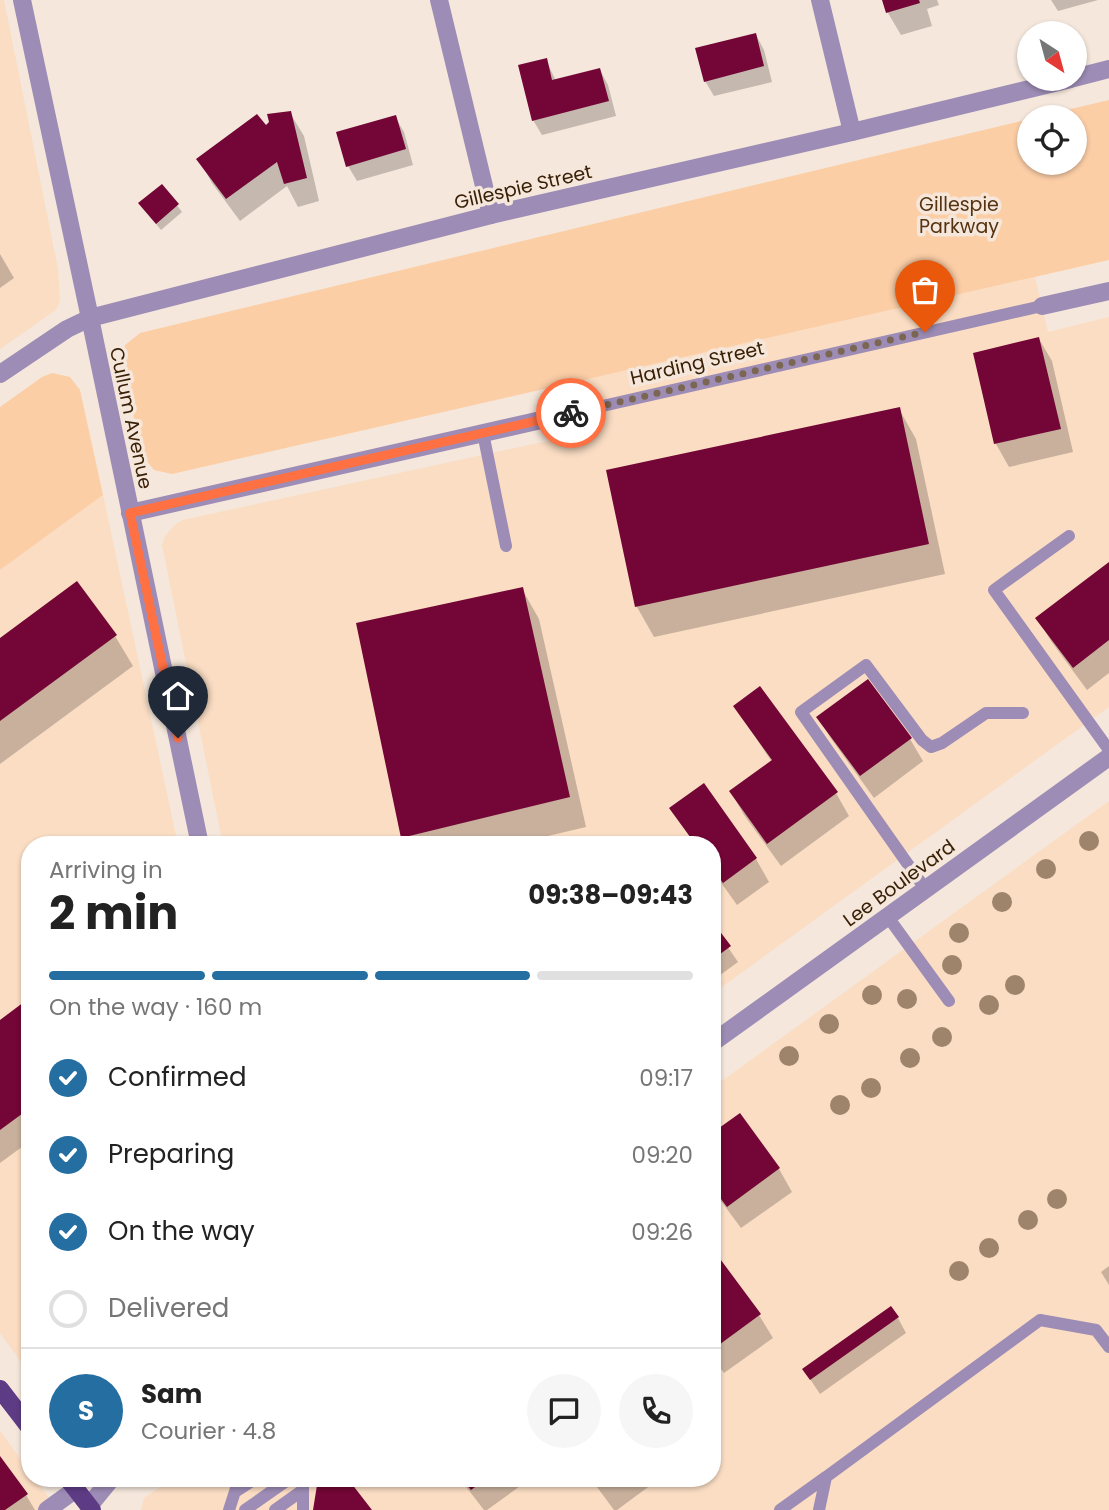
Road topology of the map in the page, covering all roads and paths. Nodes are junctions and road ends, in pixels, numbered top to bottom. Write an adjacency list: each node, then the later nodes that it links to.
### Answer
1 (22, 0): 11 (street, Cullum Avenue)
2 (439, 0): 8 (street)
3 (820, 0): 7 (street)
4 (1109, 69): 5 (street, Gillespie Street)
5 (1087, 74)
6 (1020, 91): 7 (street, Gillespie Street)
7 (852, 132): 8 (street, Gillespie Street)
8 (491, 215): 11 (street, Gillespie Street)
9 (1109, 291): 10 (street, Harding Street)
10 (1042, 306): 13 (lane, Harding Street)
11 (90, 318): 12 (street, Gillespie Street); 15 (street, Cullum Avenue)
12 (0, 374)
13 (584, 410): 14 (street, Harding Street)
14 (483, 433): 15 (street, Harding Street); 17 (lane)
15 (130, 513): 21 (street, Cullum Avenue)
16 (1069, 536): 19 (lane)
17 (506, 546)
18 (1023, 713): 22 (lane)
19 (1109, 750)
20 (1109, 757): 22 (street, Lee Boulevard)
21 (198, 836)
22 (926, 890): 23 (street, Lee Boulevard)
23 (888, 917): 24 (lane); 25 (street, Lee Boulevard)
24 (949, 1001)
25 (721, 1037)
26 (1109, 1347): 29 (lane)
27 (0, 1389): 28 (main road)
28 (21, 1416)
29 (826, 1477): 45 (lane); 46 (lane)
30 (69, 1487): 40 (street)
31 (74, 1487): 39 (main road)
32 (105, 1487): 39 (street)
33 (237, 1487): 38 (lane)
34 (243, 1487): 38 (lane)
35 (278, 1487): 42 (lane)
36 (301, 1487): 43 (lane)
37 (303, 1487): 44 (lane)
38 (235, 1492): 41 (lane)
39 (88, 1509)
40 (47, 1510)
41 (229, 1510)
42 (245, 1510)
43 (275, 1510)
44 (303, 1510)
45 (780, 1510)
46 (819, 1510)

